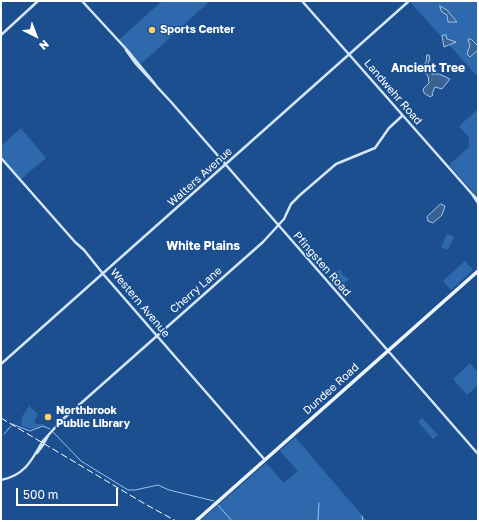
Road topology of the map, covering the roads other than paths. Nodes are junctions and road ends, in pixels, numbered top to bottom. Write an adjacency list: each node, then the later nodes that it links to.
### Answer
1 (38, 1): 5 (street)
2 (82, 1): 9 (street, Pfingsten Road)
3 (302, 1): 6 (street, Landwehr Road)
4 (409, 1): 6 (street, Walters Avenue)
5 (1, 35)
6 (349, 55): 7 (street, Landwehr Road); 9 (street, Walters Avenue)
7 (402, 116): 10 (street, Landwehr Road); 11 (street, Cherry Lane)
8 (1, 158): 13 (street, Western Avenue)
9 (226, 165): 11 (street, Pfingsten Road); 13 (street, Walters Avenue)
10 (478, 201)
11 (278, 225): 14 (street, Cherry Lane); 15 (street, Pfingsten Road)
12 (478, 271): 15 (main road, Dundee Road)
13 (103, 273): 14 (street, Western Avenue); 16 (street, Walters Avenue)
14 (157, 336): 18 (street, Western Avenue); 19 (street, Cherry Lane)
15 (388, 351): 17 (street, Pfingsten Road); 18 (main road, Dundee Road)
16 (1, 364)
17 (478, 454)
18 (265, 460): 20 (main road, Dundee Road)
19 (1, 480)
20 (196, 521)

